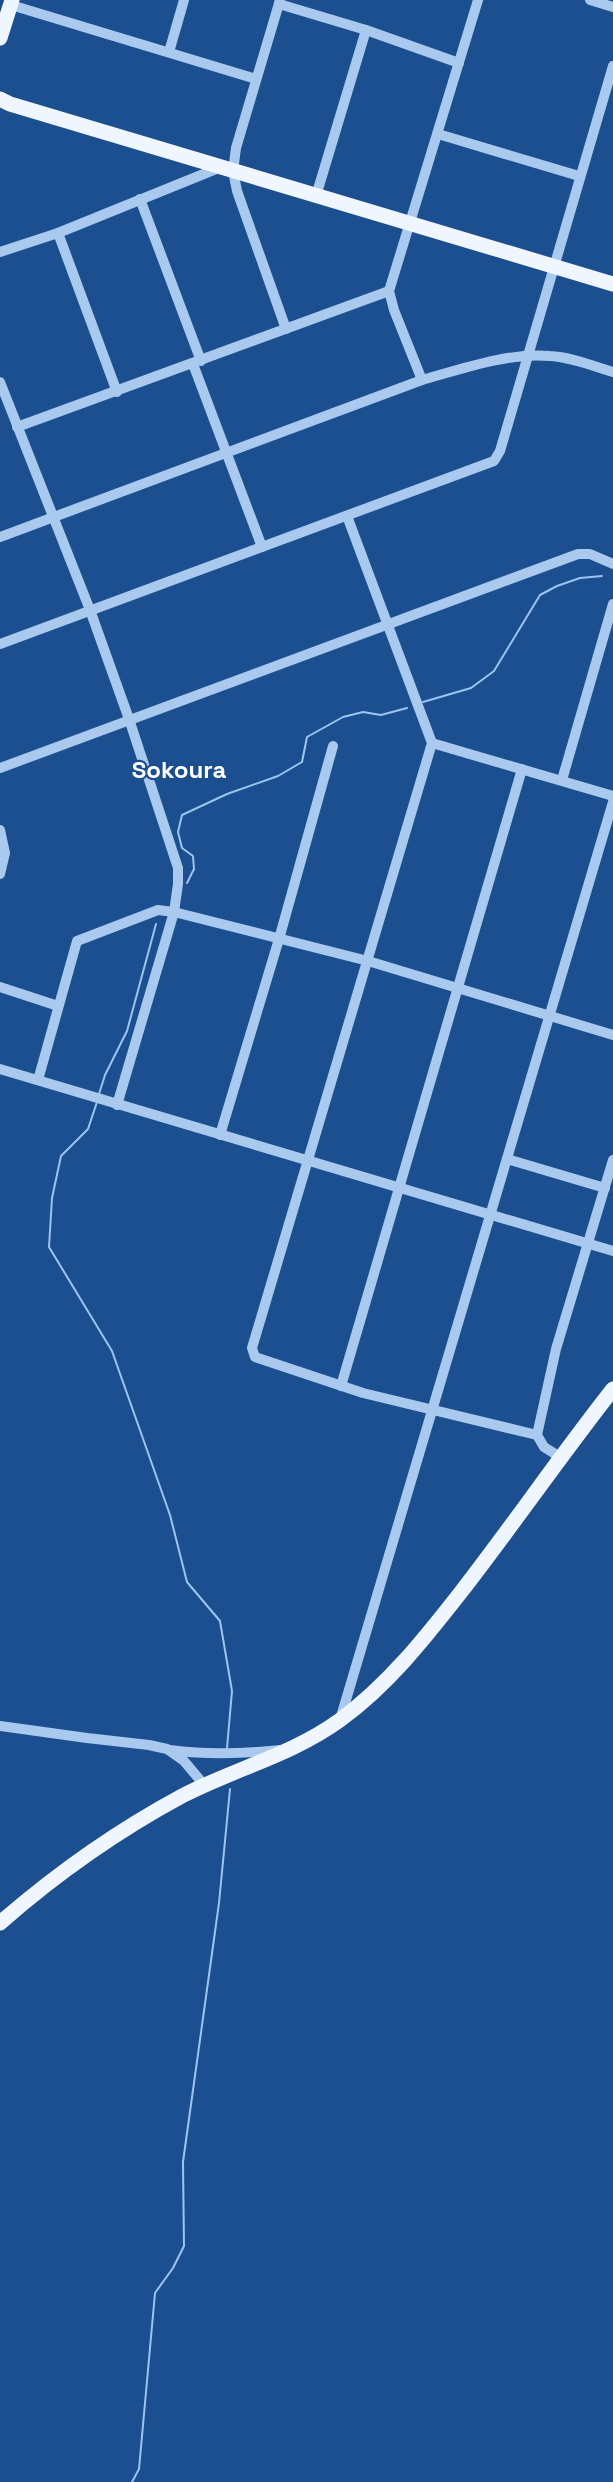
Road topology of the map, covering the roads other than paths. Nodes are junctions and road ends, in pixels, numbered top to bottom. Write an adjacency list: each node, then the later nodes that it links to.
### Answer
1 (184, 0): 9 (street)
2 (478, 0): 10 (street)
3 (590, 0): 6 (street)
4 (11, 2): 8 (main road); 9 (street)
5 (280, 2): 7 (street); 12 (street)
6 (613, 7)
7 (366, 30): 10 (street); 18 (street)
8 (0, 38)
9 (169, 52): 12 (street)
10 (459, 63): 15 (street)
11 (613, 66): 14 (street)
12 (256, 79): 16 (street)
13 (0, 99): 16 (main road)
14 (608, 103): 17 (street)
15 (438, 134): 17 (street); 20 (street)
16 (227, 169): 18 (main road); 19 (street); 26 (street)
17 (579, 176): 23 (street)
18 (316, 196): 20 (main road)
19 (140, 200): 21 (street); 28 (street)
20 (410, 224): 23 (main road); 25 (street)
21 (57, 233): 22 (street); 32 (street)
22 (0, 252)
23 (554, 267): 24 (main road); 27 (street)
24 (613, 284)
25 (389, 291): 26 (street); 30 (street)
26 (286, 329): 28 (street)
27 (529, 356): 29 (street); 30 (street); 35 (street)
28 (197, 362): 32 (street); 34 (street)
29 (613, 372)
30 (422, 380): 34 (street)
31 (0, 382): 33 (street)
32 (117, 392): 33 (street)
33 (17, 427): 36 (street)
34 (226, 452): 36 (street); 38 (street)
35 (347, 516): 38 (street); 42 (street)
36 (52, 517): 37 (street); 41 (street)
37 (0, 537)
38 (262, 547): 41 (street)
39 (613, 564): 42 (street)
40 (613, 604): 49 (street)
41 (90, 610): 43 (street); 44 (street)
42 (386, 624): 44 (street); 45 (street)
43 (0, 644)
44 (129, 719): 47 (street); 54 (street)
45 (432, 743): 48 (street); 56 (street)
46 (333, 746): 55 (street)
47 (0, 768)
48 (522, 769): 49 (street); 58 (street)
49 (562, 780): 50 (street)
50 (613, 796)
51 (613, 802): 60 (street)
52 (0, 830): 53 (street)
53 (0, 874)
54 (174, 912): 55 (street); 59 (street); 64 (street)
55 (279, 939): 56 (street); 65 (street)
56 (368, 961): 58 (street); 68 (street)
57 (0, 987): 59 (street)
58 (458, 987): 60 (street); 69 (street)
59 (58, 1006): 63 (street)
60 (549, 1015): 61 (street); 66 (street)
61 (613, 1035)
62 (0, 1069): 63 (street)
63 (38, 1080): 64 (street)
64 (117, 1104): 65 (street)
65 (220, 1135): 68 (street)
66 (507, 1159): 70 (street); 71 (street)
67 (613, 1160): 70 (street)
68 (308, 1161): 69 (street); 74 (street)
69 (398, 1187): 71 (street); 74 (street)
70 (605, 1188): 72 (street)
71 (490, 1214): 72 (street); 76 (street)
72 (588, 1243): 73 (street); 77 (street)
73 (613, 1251)
74 (340, 1386): 76 (street)
75 (613, 1389): 78 (main road)
76 (433, 1410): 77 (street); 79 (street)
77 (537, 1435): 78 (street)
78 (560, 1457): 79 (main road)
79 (340, 1720): 81 (main road)
80 (0, 1725): 82 (street)
81 (291, 1748): 82 (street); 83 (main road)
82 (167, 1749): 83 (street)
83 (204, 1786): 84 (main road)
84 (0, 1923)

